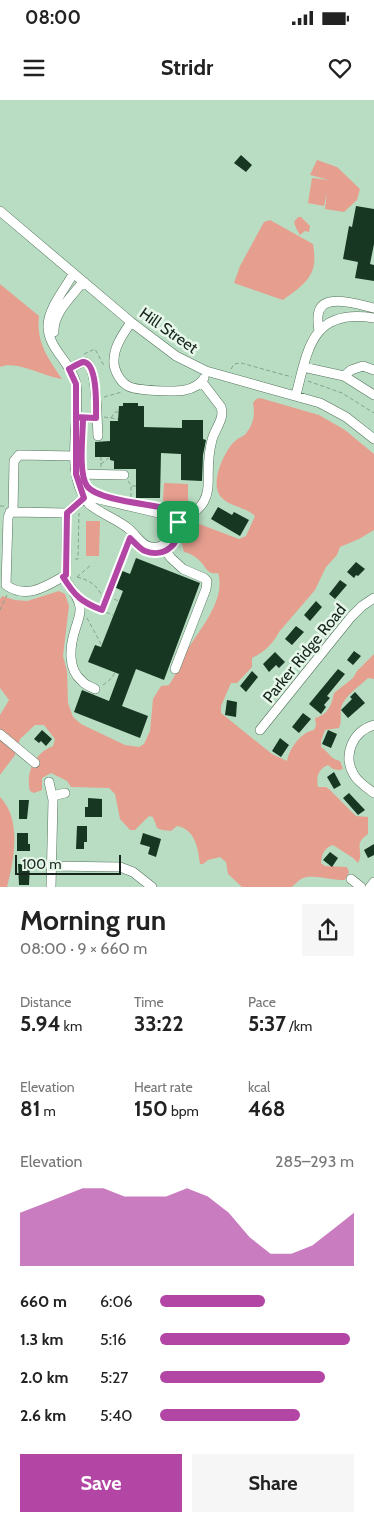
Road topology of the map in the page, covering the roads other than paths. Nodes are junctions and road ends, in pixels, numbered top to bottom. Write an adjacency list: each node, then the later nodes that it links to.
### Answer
1 (0, 211): 2 (street, Hill Street)
2 (74, 274): 3 (street, Hill Street); 8 (street)
3 (83, 282): 6 (street, Hill Street); 8 (street)
4 (374, 308): 7 (street)
5 (374, 318): 7 (street)
6 (131, 322): 12 (street, Hill Street); 14 (street)
7 (319, 331): 9 (street)
8 (54, 345): 10 (street)
9 (303, 367): 13 (street); 16 (street)
10 (69, 369): 17 (street); 18 (street)
11 (374, 370): 13 (street)
12 (206, 371): 14 (street); 16 (street, Hill Street)
13 (344, 376): 15 (street)
14 (202, 382): 27 (street)
15 (374, 395)
16 (296, 396): 20 (street, Hill Street)
17 (76, 417): 18 (street); 21 (street)
18 (96, 418): 19 (street)
19 (98, 436)
20 (374, 439)
21 (75, 456): 22 (street); 25 (street)
22 (76, 474): 23 (street); 24 (street)
23 (124, 475)
24 (84, 498): 26 (street); 27 (street); 28 (street)
25 (13, 512): 26 (street); 29 (street)
26 (67, 513): 29 (street)
27 (171, 525): 28 (street)
28 (162, 546): 31 (street)
29 (65, 580): 32 (street)
30 (374, 598): 34 (street, Parker Ridge Road)
31 (175, 668)
32 (95, 689)
33 (374, 725): 38 (street)
34 (260, 730)
35 (0, 734): 36 (street)
36 (35, 764)
37 (49, 782): 40 (street)
38 (374, 793)
39 (65, 794): 40 (street)
40 (52, 796): 41 (street)
41 (52, 866): 44 (street); 45 (street)
42 (351, 879): 46 (street)
43 (374, 882): 47 (street)
44 (51, 887)
45 (152, 887)
46 (362, 887)
47 (370, 887)

